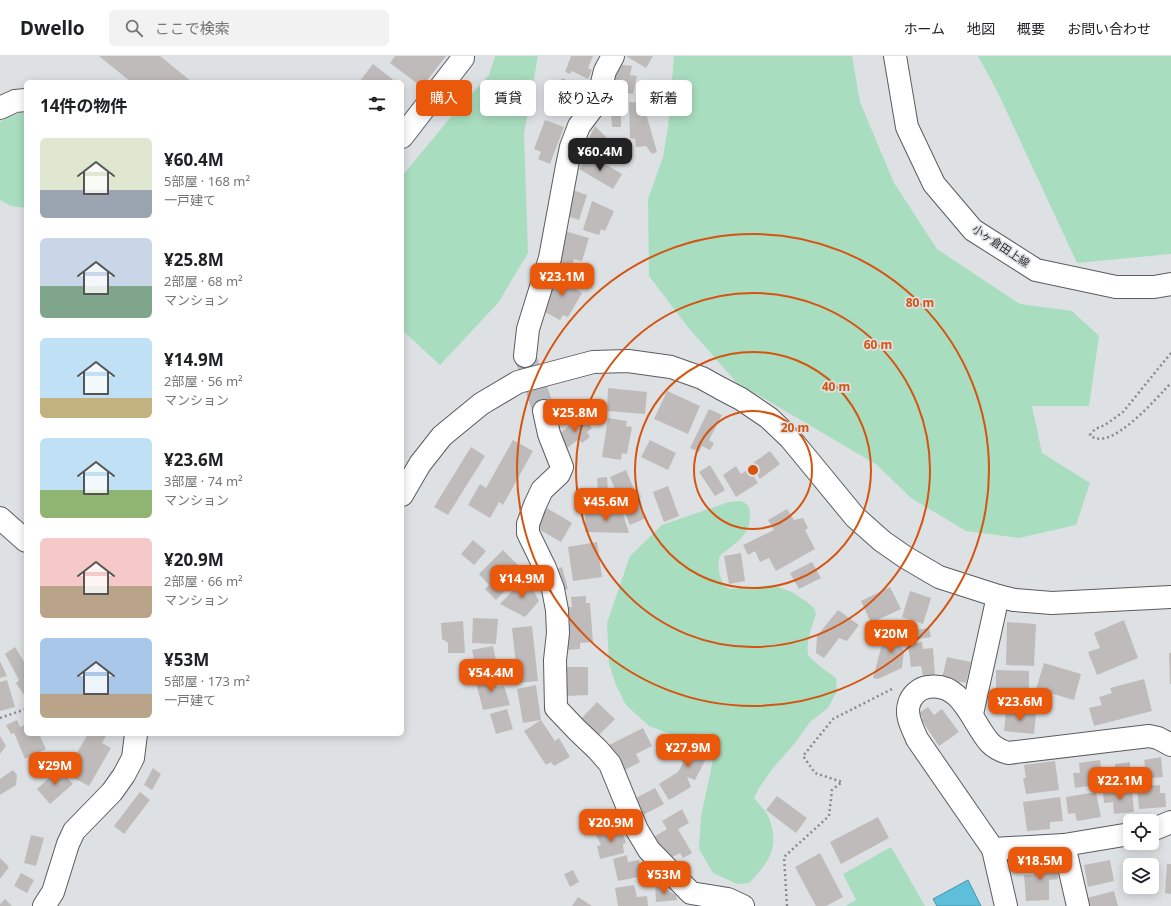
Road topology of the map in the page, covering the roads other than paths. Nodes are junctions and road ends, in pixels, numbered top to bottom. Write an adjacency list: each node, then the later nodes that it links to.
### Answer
1 (613, 56): 8 (street)
2 (894, 56): 7 (street, 小ヶ倉田上線)
3 (463, 58): 6 (street)
4 (24, 100): 5 (street)
5 (0, 108)
6 (404, 134)
7 (1171, 284)
8 (525, 356)
9 (544, 411): 24 (street)
10 (404, 492): 13 (street)
11 (0, 518): 12 (street)
12 (24, 539)
13 (998, 596): 14 (street); 15 (street)
14 (1171, 598)
15 (972, 714): 17 (street); 22 (street)
16 (136, 736): 23 (street)
17 (1171, 745)
18 (1171, 822): 19 (street)
19 (1159, 827)
20 (1123, 835): 21 (street)
21 (1064, 845): 22 (street); 26 (street)
22 (993, 849): 25 (street)
23 (44, 906)
24 (743, 906)
25 (1006, 906)
26 (1078, 906)

